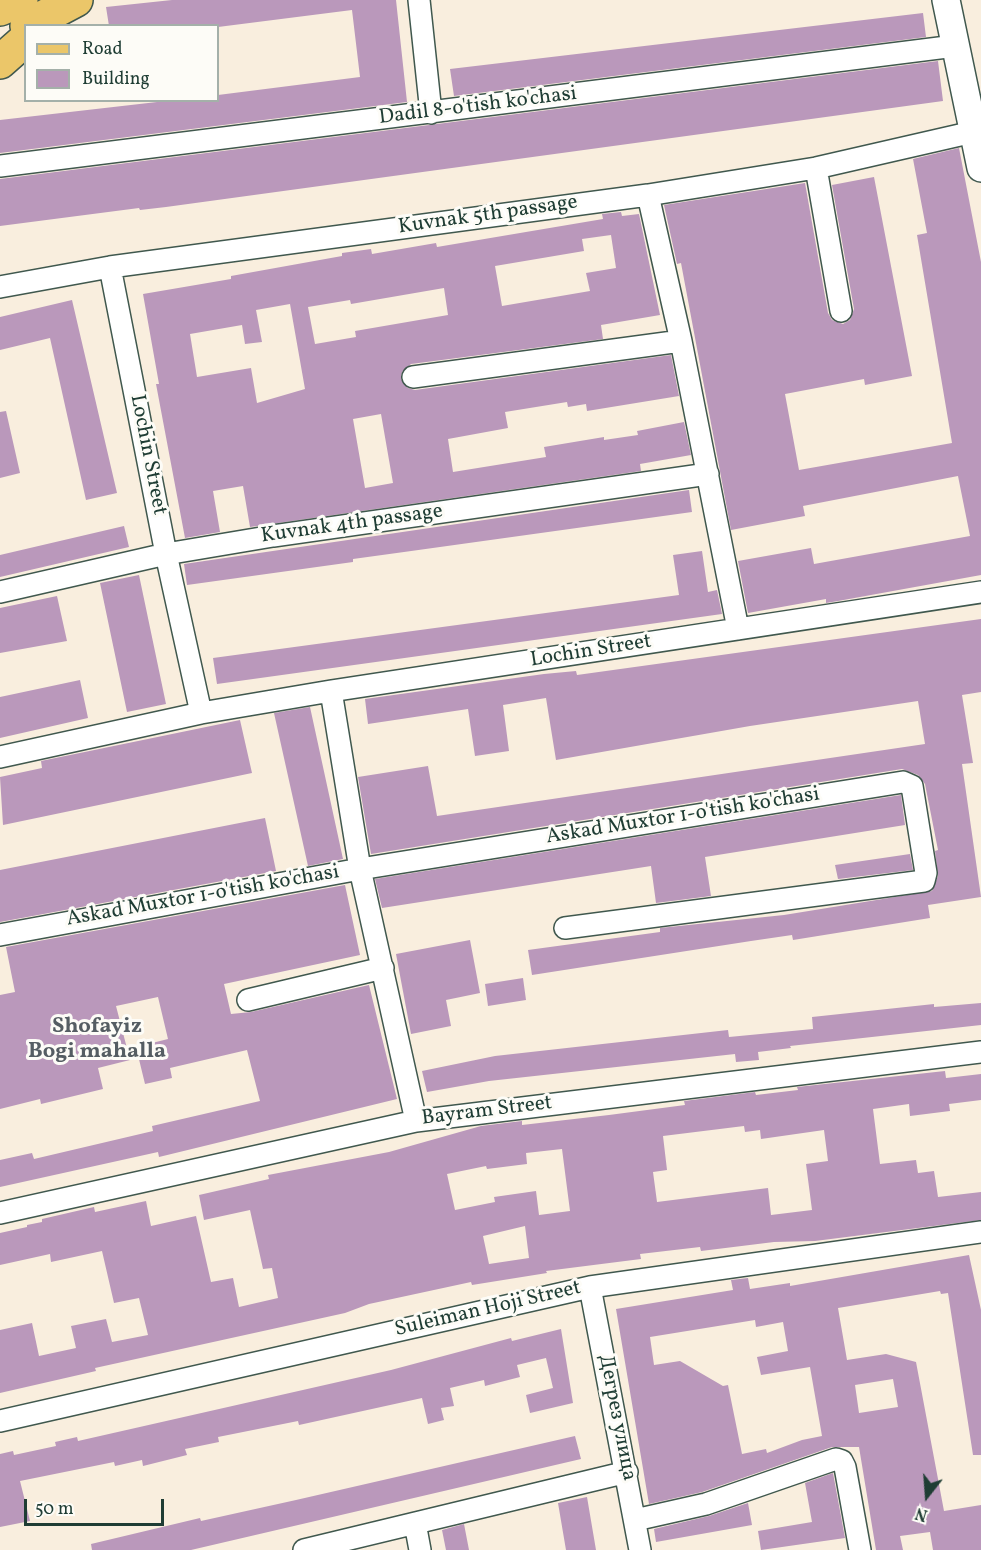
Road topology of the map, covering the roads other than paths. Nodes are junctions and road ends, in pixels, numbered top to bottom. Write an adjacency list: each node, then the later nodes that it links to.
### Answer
1 (21, 0): 4 (main road)
2 (419, 0): 12 (street)
3 (946, 0): 10 (street)
4 (0, 9)
5 (60, 10): 6 (main road)
6 (30, 24)
7 (24, 27): 8 (main road)
8 (0, 41)
9 (24, 41): 11 (main road)
10 (955, 46): 12 (street, Dadil 8-o'tish ko'chasi); 13 (street)
11 (0, 62)
12 (431, 113): 14 (street, Dadil 8-o'tish ko'chasi)
13 (975, 123): 15 (street, Kuvnak 5th passage); 16 (street)
14 (0, 166)
15 (816, 168): 17 (street, Kuvnak 5th passage); 20 (street)
16 (981, 168)
17 (648, 195): 18 (street, Kuvnak 5th passage); 21 (street)
18 (110, 267): 19 (street, Kuvnak 5th passage); 24 (street, Lochin Street)
19 (0, 287)
20 (840, 311)
21 (681, 341): 22 (street); 23 (street)
22 (413, 377)
23 (708, 474): 24 (street, Kuvnak 4th passage); 27 (street)
24 (166, 554): 25 (street, Kuvnak 4th passage); 29 (street, Lochin Street)
25 (0, 592)
26 (981, 592): 27 (street, Lochin Street)
27 (738, 629): 28 (street, Lochin Street)
28 (331, 691): 29 (street, Lochin Street); 31 (street)
29 (201, 713): 30 (street, Lochin Street)
30 (0, 757)
31 (360, 868): 32 (street, Askad Muxtor 1-o'tish ko'chasi); 33 (street, Askad Muxtor 1-o'tish ko'chasi); 34 (street)
32 (565, 928)
33 (0, 935)
34 (383, 968): 35 (street); 37 (street)
35 (248, 1000)
36 (981, 1052): 37 (street, Bayram Street)
37 (416, 1121): 38 (street, Bayram Street)
38 (0, 1214)
39 (981, 1232): 40 (street, Suleiman Hoji Street)
40 (590, 1287): 41 (street, Suleiman Hoji Street); 42 (street, Дегрез улица)
41 (0, 1421)
42 (627, 1472): 43 (street, Дегрез улица); 44 (street)
43 (635, 1520): 47 (street, Дегрез улица); 48 (street)
44 (415, 1523): 45 (street); 46 (street)
45 (304, 1550)
46 (420, 1550)
47 (640, 1550)
48 (860, 1550)

